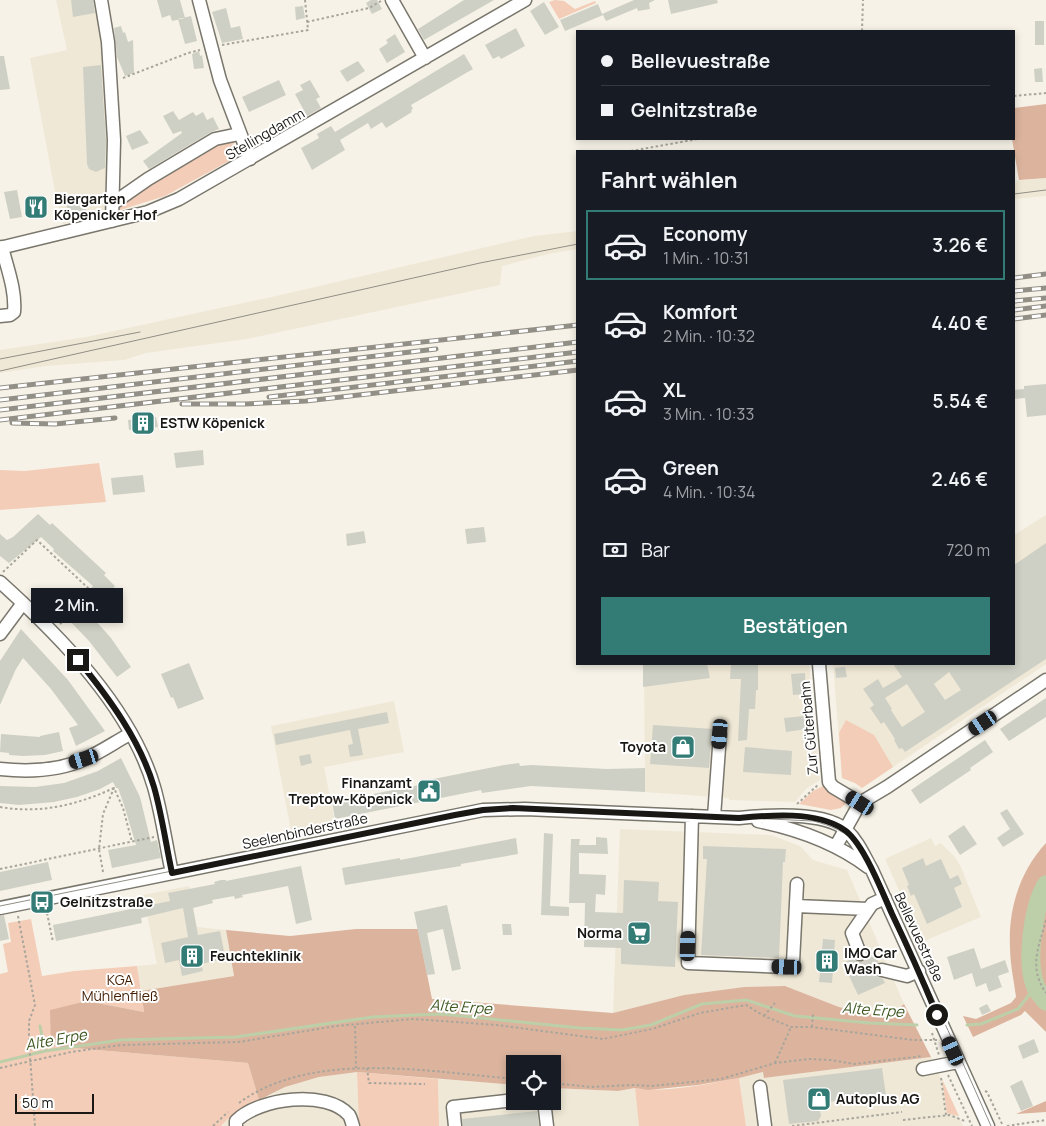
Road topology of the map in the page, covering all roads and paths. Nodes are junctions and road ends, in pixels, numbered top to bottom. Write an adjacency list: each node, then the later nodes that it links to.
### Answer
1 (101, 0): 13 (street)
2 (199, 0): 16 (street)
3 (305, 0): 8 (path)
4 (384, 0): 8 (path)
5 (392, 0): 12 (street)
6 (525, 0): 12 (street, Stellingdamm)
7 (863, 0): 9 (path)
8 (307, 22): 10 (path)
9 (862, 30)
10 (216, 46)
11 (205, 49): 13 (path)
12 (425, 58): 19 (street, Stellingdamm)
13 (111, 83): 20 (street)
14 (1046, 93): 15 (path)
15 (1015, 96)
16 (239, 134): 19 (street); 20 (street)
17 (692, 140): 18 (path)
18 (637, 150)
19 (250, 159): 21 (street, Stellingdamm)
20 (112, 204): 21 (street)
21 (112, 221): 22 (street, Stellingdamm)
22 (1, 248): 23 (street)
23 (0, 316)
24 (1, 577): 25 (street); 26 (path)
25 (23, 604): 27 (street); 30 (street)
26 (59, 625)
27 (0, 634)
28 (819, 665): 33 (street, Zur Güterbahn)
29 (1046, 680): 35 (street)
30 (130, 734): 32 (street); 49 (street)
31 (720, 734): 39 (street)
32 (0, 769)
33 (829, 782): 35 (street, Zur Güterbahn); 36 (path)
34 (114, 788): 37 (path); 43 (path); 45 (path)
35 (860, 803): 41 (street)
36 (797, 805)
37 (0, 807)
38 (692, 816): 39 (street, Seelenbinderstraße); 49 (street, Seelenbinderstraße); 52 (street)
39 (714, 817): 40 (street, Seelenbinderstraße)
40 (739, 818): 41 (street, Seelenbinderstraße); 44 (street, Seelenbinderstraße)
41 (845, 830): 44 (street); 47 (street, Seelenbinderstraße)
42 (159, 836): 43 (path)
43 (132, 842): 45 (path)
44 (836, 846): 47 (street, Seelenbinderstraße)
45 (99, 849): 46 (path); 48 (path)
46 (0, 869)
47 (872, 870): 51 (street, Bellevuestraße)
48 (104, 872)
49 (172, 873): 53 (street, Seelenbinderstraße)
50 (797, 884): 52 (street)
51 (885, 898): 54 (street); 61 (street, Bellevuestraße)
52 (796, 906): 54 (street)
53 (0, 908)
54 (868, 910): 59 (street)
55 (47, 913): 58 (path)
56 (18, 918): 71 (path)
57 (1046, 920): 62 (path)
58 (53, 942)
59 (860, 954)
60 (882, 970): 61 (street)
61 (918, 971): 72 (street, Bellevuestraße)
62 (1046, 992)
63 (775, 1003): 65 (path)
64 (813, 1013): 68 (path)
65 (764, 1016): 66 (path); 67 (path)
66 (355, 1025): 71 (path); 75 (path)
67 (791, 1027): 68 (path); 73 (path)
68 (812, 1027): 69 (path)
69 (931, 1040)
70 (929, 1056): 73 (path)
71 (30, 1060): 74 (path); 93 (path)
72 (958, 1062): 77 (street); 101 (street, Bellevuestraße)
73 (775, 1063): 81 (path)
74 (0, 1068)
75 (356, 1068): 76 (path); 84 (path)
76 (367, 1068): 79 (path); 80 (path)
77 (923, 1070)
78 (943, 1071): 88 (path)
79 (506, 1078)
80 (425, 1084)
81 (561, 1084)
82 (760, 1087): 99 (street)
83 (506, 1101): 97 (street)
84 (237, 1105)
85 (230, 1110): 94 (path)
86 (545, 1110): 98 (street)
87 (902, 1112): 100 (path)
88 (946, 1115): 90 (path); 92 (path)
89 (999, 1117): 102 (path)
90 (903, 1120)
91 (1046, 1120): 102 (path)
92 (964, 1121)
93 (35, 1126)
94 (213, 1126)
95 (236, 1126): 96 (street)
96 (353, 1126)
97 (455, 1126)
98 (547, 1126)
99 (765, 1126)
100 (792, 1126)
101 (988, 1126)
102 (1005, 1126)

